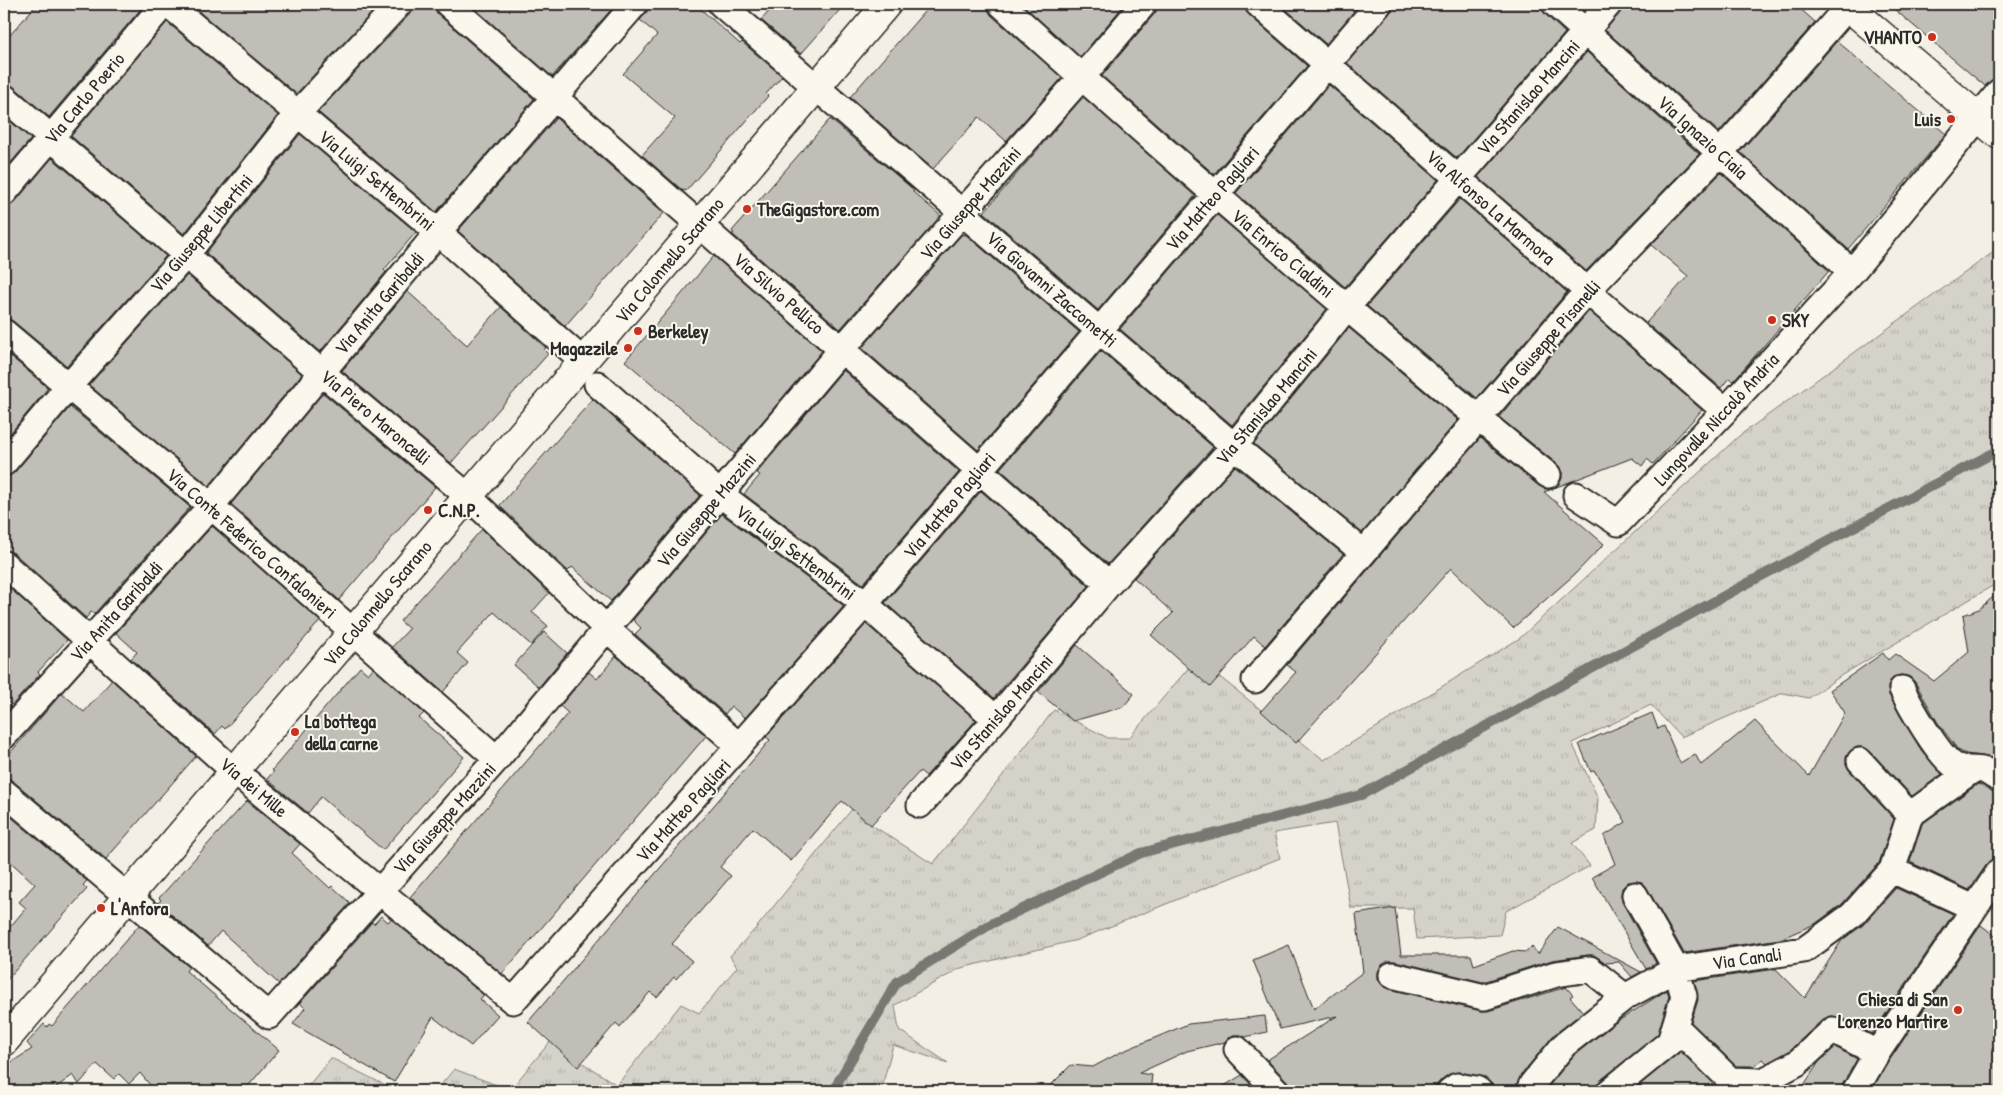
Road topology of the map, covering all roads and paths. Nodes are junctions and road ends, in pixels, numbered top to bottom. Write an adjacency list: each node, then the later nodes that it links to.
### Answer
1 (166, 4): 21 (street, Via Luigi Settembrini); 24 (street, Via Carlo Poerio)
2 (399, 4): 21 (street, Via Giuseppe Libertini)
3 (448, 4): 19 (street, Via Silvio Pellico)
4 (635, 4): 19 (street, Via Anita Garibaldi)
5 (721, 4): 17 (street, Via Giovanni Zaccometti)
6 (887, 4): 17 (main road, Via Colonnello Scarano)
7 (1001, 4): 16 (street, Via Enrico Cialdini)
8 (1144, 4): 16 (street, Via Giuseppe Mazzini)
9 (1258, 4): 15 (street, Via Alfonso La Marmora)
10 (1379, 4): 15 (street, Via Matteo Pagliari)
11 (1555, 4): 14 (street, Via Ignazio Ciaia)
12 (1609, 4): 14 (street, Via Stanislao Mancini)
13 (1848, 5): 22 (main road); 25 (street, Via Giuseppe Pisanelli)
14 (1586, 30): 25 (street, Via Ignazio Ciaia); 26 (street, Via Stanislao Mancini)
15 (1328, 65): 26 (street, Via Alfonso La Marmora); 28 (street, Via Matteo Pagliari)
16 (1081, 78): 28 (street, Via Enrico Cialdini); 29 (street, Via Giuseppe Mazzini)
17 (816, 87): 29 (street, Via Giovanni Zaccometti); 30 (main road, Via Colonnello Scarano)
18 (1999, 92): 22 (street, Lungovalle Niccolò Andria)
19 (554, 96): 30 (street, Via Silvio Pellico); 31 (street, Via Anita Garibaldi)
20 (4, 97): 24 (street, Via Piero Maroncelli)
21 (298, 113): 31 (street, Via Luigi Settembrini); 32 (street, Via Giuseppe Libertini)
22 (1978, 118): 23 (main road); 33 (street, Lungovalle Niccolò Andria)
23 (1999, 135)
24 (50, 137): 27 (street, Via Carlo Poerio); 32 (street, Via Piero Maroncelli)
25 (1720, 152): 33 (street, Via Ignazio Ciaia); 34 (street, Via Giuseppe Pisanelli)
26 (1458, 178): 34 (street, Via Alfonso La Marmora); 35 (street, Via Stanislao Mancini)
27 (4, 193)
28 (1214, 194): 35 (street, Via Enrico Cialdini); 36 (street, Via Matteo Pagliari)
29 (963, 211): 36 (street, Via Giovanni Zaccometti); 38 (street, Via Giuseppe Mazzini)
30 (700, 224): 38 (street, Via Silvio Pellico); 39 (main road, Via Colonnello Scarano)
31 (438, 232): 39 (street, Via Luigi Settembrini); 40 (street, Via Anita Garibaldi)
32 (186, 255): 40 (street, Via Piero Maroncelli); 42 (street, Via Giuseppe Libertini)
33 (1852, 272): 43 (street, Lungovalle Niccolò Andria)
34 (1587, 290): 43 (street, Via Alfonso La Marmora); 44 (street, Via Giuseppe Pisanelli)
35 (1347, 307): 44 (street, Via Enrico Cialdini); 45 (street, Via Stanislao Mancini)
36 (1099, 330): 45 (street, Via Giovanni Zaccometti); 47 (street, Via Matteo Pagliari)
37 (4, 332): 42 (street, Via Conte Federico Confalonieri)
38 (842, 349): 47 (street, Via Silvio Pellico); 49 (street, Via Giuseppe Mazzini)
39 (583, 361): 51 (main road, Via Colonnello Scarano)
40 (321, 372): 51 (street, Via Piero Maroncelli); 52 (street, Via Anita Garibaldi)
41 (596, 384): 49 (street, Via Luigi Settembrini)
42 (68, 386): 46 (street, Via Giuseppe Libertini); 52 (street, Via Conte Federico Confalonieri)
43 (1725, 411): 50 (street, Lungovalle Niccolò Andria)
44 (1478, 419): 48 (street, Via Enrico Cialdini); 53 (street, Via Giuseppe Pisanelli)
45 (1234, 446): 53 (street, Via Giovanni Zaccometti); 55 (street, Via Stanislao Mancini)
46 (4, 464)
47 (979, 470): 55 (street, Via Silvio Pellico); 56 (street, Via Matteo Pagliari)
48 (1548, 475)
49 (720, 494): 56 (street, Via Luigi Settembrini); 57 (street, Via Giuseppe Mazzini)
50 (1576, 495)
51 (468, 496): 57 (street, Via Piero Maroncelli); 58 (main road, Via Colonnello Scarano)
52 (211, 506): 58 (street, Via Conte Federico Confalonieri); 59 (street, Via Anita Garibaldi)
53 (1363, 552): 60 (street, Via Giuseppe Pisanelli)
54 (4, 564): 59 (street, Via dei Mille)
55 (1109, 584): 62 (street, Via Stanislao Mancini)
56 (865, 604): 62 (street, Via Luigi Settembrini); 64 (street, Via Matteo Pagliari)
57 (606, 628): 64 (street, Via Piero Maroncelli); 65 (street, Via Giuseppe Mazzini)
58 (353, 632): 65 (street, Via Conte Federico Confalonieri); 67 (main road, Via Colonnello Scarano)
59 (88, 641): 63 (street, Via Anita Garibaldi); 67 (street, Via dei Mille)
60 (1255, 680)
61 (1902, 689): 68 (street)
62 (996, 719): 71 (street, Via Stanislao Mancini)
63 (4, 736)
64 (739, 746): 82 (street, Via Matteo Pagliari)
65 (497, 759): 75 (street, Via Giuseppe Mazzini)
66 (1860, 761): 72 (street)
67 (234, 771): 75 (street, Via dei Mille); 77 (main road, Via Colonnello Scarano)
68 (1971, 771): 69 (street); 72 (street)
69 (1999, 780)
70 (4, 792): 77 (street)
71 (920, 805)
72 (1910, 815): 73 (street)
73 (1892, 870): 78 (street); 79 (street, Via Canali)
74 (1999, 872): 78 (street)
75 (379, 890): 77 (street, Via Giuseppe Mazzini); 82 (street, Via dei Mille)
76 (1635, 895): 79 (street)
77 (128, 896): 84 (main road, Via Colonnello Scarano)
78 (1986, 904): 86 (street)
79 (1676, 969): 81 (street, Via Canali); 83 (street)
80 (1392, 974): 81 (street)
81 (1625, 997): 91 (street, Via Canali)
82 (513, 1001)
83 (1676, 1027): 86 (street); 92 (street)
84 (4, 1042)
85 (1237, 1049): 88 (street)
86 (1877, 1053): 87 (street)
87 (1860, 1088)
88 (1277, 1091)
89 (1450, 1091): 90 (street)
90 (1479, 1091)
91 (1529, 1091)
92 (1610, 1091)

